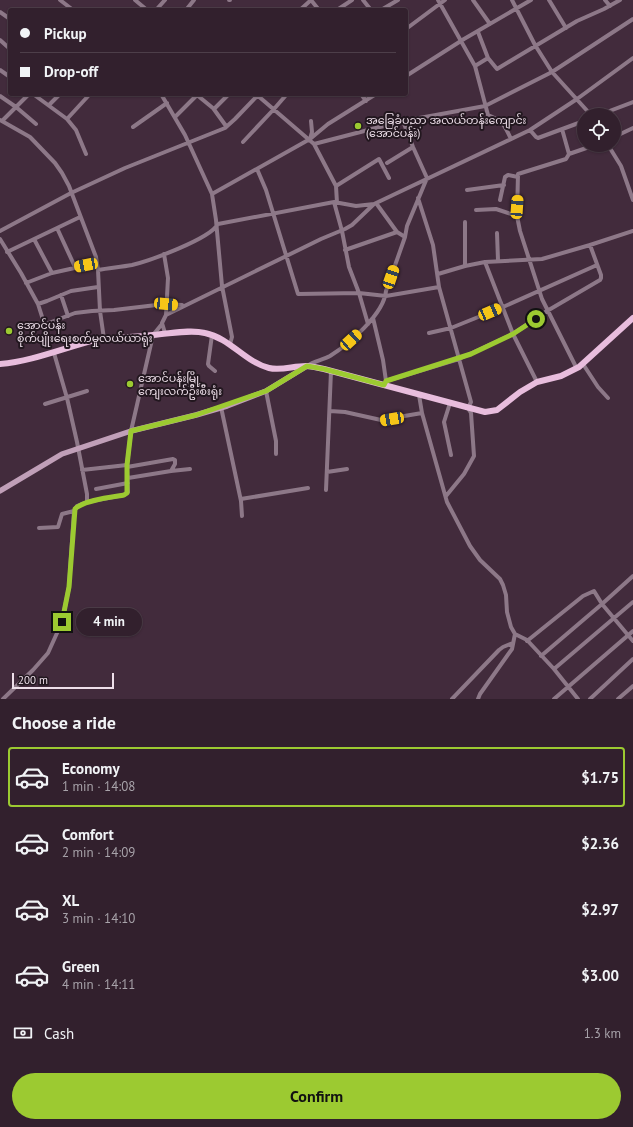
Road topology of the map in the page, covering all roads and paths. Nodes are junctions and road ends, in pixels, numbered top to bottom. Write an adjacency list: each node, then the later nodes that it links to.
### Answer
1 (60, 0): 17 (street)
2 (136, 0): 18 (street)
3 (194, 0): 19 (street)
4 (312, 0): 20 (street)
5 (352, 0): 21 (street)
6 (363, 0): 22 (street)
7 (398, 0): 23 (street)
8 (445, 0): 15 (street)
9 (473, 0): 28 (street)
10 (512, 0): 24 (street)
11 (531, 0): 24 (street)
12 (549, 0): 30 (street)
13 (605, 0): 16 (street)
14 (620, 0): 16 (street)
15 (439, 1): 29 (street); 33 (street)
16 (610, 6): 30 (street)
17 (70, 8)
18 (145, 8)
19 (188, 8)
20 (302, 8)
21 (340, 8)
22 (369, 8)
23 (384, 8)
24 (516, 9): 28 (street); 34 (street)
25 (0, 12): 26 (street)
26 (8, 18)
27 (633, 19): 39 (street)
28 (490, 24): 31 (street)
29 (408, 27)
30 (566, 28): 34 (street)
31 (478, 32): 33 (street); 36 (street)
32 (0, 40): 35 (street)
33 (462, 41): 38 (street); 40 (street)
34 (535, 45): 36 (street); 39 (street)
35 (8, 46)
36 (488, 58): 38 (street)
37 (633, 58): 55 (street)
38 (475, 66): 60 (street)
39 (552, 72): 55 (street); 60 (street)
40 (408, 75)
41 (0, 96): 61 (street)
42 (27, 96): 61 (street)
43 (37, 96): 59 (street)
44 (58, 96): 59 (street)
45 (88, 96): 67 (street)
46 (162, 96): 58 (street)
47 (196, 96): 66 (street)
48 (200, 96): 62 (street)
49 (227, 96): 62 (street)
50 (256, 96): 73 (street)
51 (260, 96): 65 (street)
52 (285, 96): 65 (street)
53 (362, 96): 56 (street)
54 (373, 96): 56 (street)
55 (577, 99): 63 (street); 77 (street)
56 (366, 101): 80 (street)
57 (633, 102): 64 (street)
58 (167, 103): 66 (street); 74 (street)
59 (49, 105): 67 (street)
60 (485, 106): 70 (street); 79 (street)
61 (16, 107): 68 (street); 71 (street)
62 (213, 108): 73 (street)
63 (585, 108)
64 (617, 108)
65 (274, 109): 80 (street); 82 (street)
66 (175, 117): 81 (street)
67 (67, 119): 87 (street)
68 (1, 121): 97 (street)
69 (311, 121): 80 (street)
70 (404, 121): 83 (street); 84 (street)
71 (36, 124)
72 (577, 124): 76 (street)
73 (226, 126): 81 (street)
74 (133, 127)
75 (633, 128): 78 (street)
76 (562, 129): 77 (street); 88 (street)
77 (530, 130): 79 (street)
78 (621, 134)
79 (511, 138): 93 (street)
80 (310, 139): 83 (street); 90 (street)
81 (188, 142): 97 (street); 98 (street)
82 (243, 142)
83 (314, 144): 95 (street)
84 (413, 147): 89 (street); 93 (street)
85 (577, 151): 88 (street)
86 (612, 152): 101 (street)
87 (86, 154)
88 (569, 154): 91 (street)
89 (388, 163)
90 (257, 169): 98 (street); 105 (street)
91 (518, 177): 94 (street); 106 (street)
92 (390, 178): 95 (street)
93 (427, 178): 99 (street); 103 (street)
94 (504, 185): 96 (street); 100 (street)
95 (336, 186): 102 (street)
96 (467, 190)
97 (71, 193): 107 (street); 111 (street)
98 (212, 194): 109 (street)
99 (418, 198): 116 (street); 133 (street)
100 (500, 200)
101 (633, 200)
102 (336, 203): 103 (street); 105 (street); 112 (street)
103 (375, 203): 112 (street); 114 (street)
104 (476, 210): 106 (street)
105 (274, 214): 109 (street); 123 (street)
106 (517, 216): 125 (street)
107 (80, 217): 110 (street); 127 (street)
108 (465, 222): 129 (street)
109 (216, 227): 122 (street); 135 (street)
110 (57, 228): 117 (street); 130 (street)
111 (0, 231)
112 (342, 231): 120 (street); 123 (street)
113 (633, 231): 119 (street)
114 (397, 232): 116 (street); 120 (street)
115 (497, 232): 124 (street)
116 (404, 237): 141 (street)
117 (34, 239): 121 (street); 132 (street)
118 (0, 240): 121 (street)
119 (590, 245): 125 (street); 128 (street)
120 (345, 250): 139 (street)
121 (7, 252): 134 (street)
122 (164, 254): 131 (street); 143 (street)
123 (286, 256): 135 (street); 139 (street)
124 (498, 260): 125 (street); 126 (street)
125 (529, 260): 138 (street)
126 (485, 262): 129 (street); 145 (street)
127 (97, 263): 130 (street); 131 (street)
128 (597, 265): 138 (street); 147 (street)
129 (465, 266): 133 (street)
130 (75, 267): 132 (street)
131 (98, 270): 136 (street)
132 (52, 273): 134 (street)
133 (438, 274): 137 (street)
134 (26, 282): 142 (street)
135 (222, 286): 144 (street); 161 (street)
136 (98, 287): 140 (street); 146 (street)
137 (439, 287): 141 (street); 154 (street)
138 (539, 290): 145 (street); 147 (street)
139 (358, 293): 141 (street); 153 (street)
140 (61, 295): 142 (street); 149 (street)
141 (386, 296): 150 (street)
142 (38, 304): 149 (street)
143 (166, 304): 144 (street); 146 (street); 148 (street)
144 (183, 306): 148 (street)
145 (503, 307): 154 (street); 157 (street)
146 (100, 311): 149 (street); 160 (street)
147 (547, 311): 157 (street); 167 (street)
148 (166, 315): 152 (street)
149 (68, 316)
150 (373, 318): 153 (street); 171 (street)
151 (633, 318): 165 (main road)
152 (162, 324): 155 (street); 158 (street)
153 (368, 324): 166 (street)
154 (451, 328): 156 (street); 163 (street)
155 (165, 333): 158 (main road); 159 (main road)
156 (429, 334)
157 (513, 334): 163 (street); 170 (street)
158 (153, 335): 160 (main road); 183 (street)
159 (212, 335): 161 (main road); 168 (street)
160 (104, 339): 162 (main road)
161 (230, 344): 166 (main road)
162 (54, 353): 164 (main road); 175 (street)
163 (460, 359): 171 (street); 180 (street)
164 (0, 364)
165 (583, 364): 167 (main road); 176 (street)
166 (307, 366): 169 (main road); 173 (street)
167 (576, 368): 170 (main road)
168 (215, 371)
169 (332, 371): 171 (main road); 181 (street)
170 (537, 382): 180 (main road)
171 (385, 383): 174 (main road)
172 (88, 391): 175 (street)
173 (266, 391): 179 (street); 185 (street)
174 (419, 395): 177 (main road); 182 (street)
175 (67, 398): 178 (street); 184 (street)
176 (608, 398)
177 (450, 403): 180 (main road); 186 (street)
178 (45, 404)
179 (221, 408): 183 (street); 200 (street)
180 (468, 408): 199 (street)
181 (330, 411): 182 (street); 192 (street)
182 (422, 413): 199 (street)
183 (131, 431): 184 (street); 187 (street)
184 (78, 447): 190 (street); 198 (street)
185 (276, 454)
186 (451, 454)
187 (127, 466): 190 (street); 191 (street); 193 (street)
188 (190, 469): 191 (street)
189 (347, 469): 192 (street)
190 (82, 470): 201 (street)
191 (171, 471): 193 (street)
192 (327, 472): 197 (street)
193 (128, 478): 194 (street)
194 (128, 483): 196 (street); 201 (street)
195 (308, 488): 200 (street)
196 (96, 489)
197 (326, 490)
198 (0, 491)
199 (446, 496): 210 (street)
200 (241, 499): 203 (street)
201 (87, 502): 202 (street)
202 (74, 511): 204 (street); 220 (street)
203 (242, 516)
204 (39, 528)
205 (633, 576): 207 (street)
206 (633, 602): 208 (street)
207 (602, 604): 208 (street); 212 (street); 215 (street)
208 (615, 619): 211 (street); 217 (street)
209 (633, 631): 211 (street)
210 (515, 634): 212 (street); 214 (street)
211 (628, 635): 213 (street); 219 (street)
212 (527, 641): 215 (street)
213 (633, 641)
214 (513, 643): 221 (street); 222 (street)
215 (541, 656): 217 (street)
216 (633, 659): 225 (street)
217 (554, 669): 219 (street)
218 (633, 686): 226 (street)
219 (568, 687): 223 (street); 224 (street)
220 (3, 699)
221 (452, 699)
222 (478, 699)
223 (554, 699)
224 (578, 699)
225 (590, 699)
226 (618, 699)

